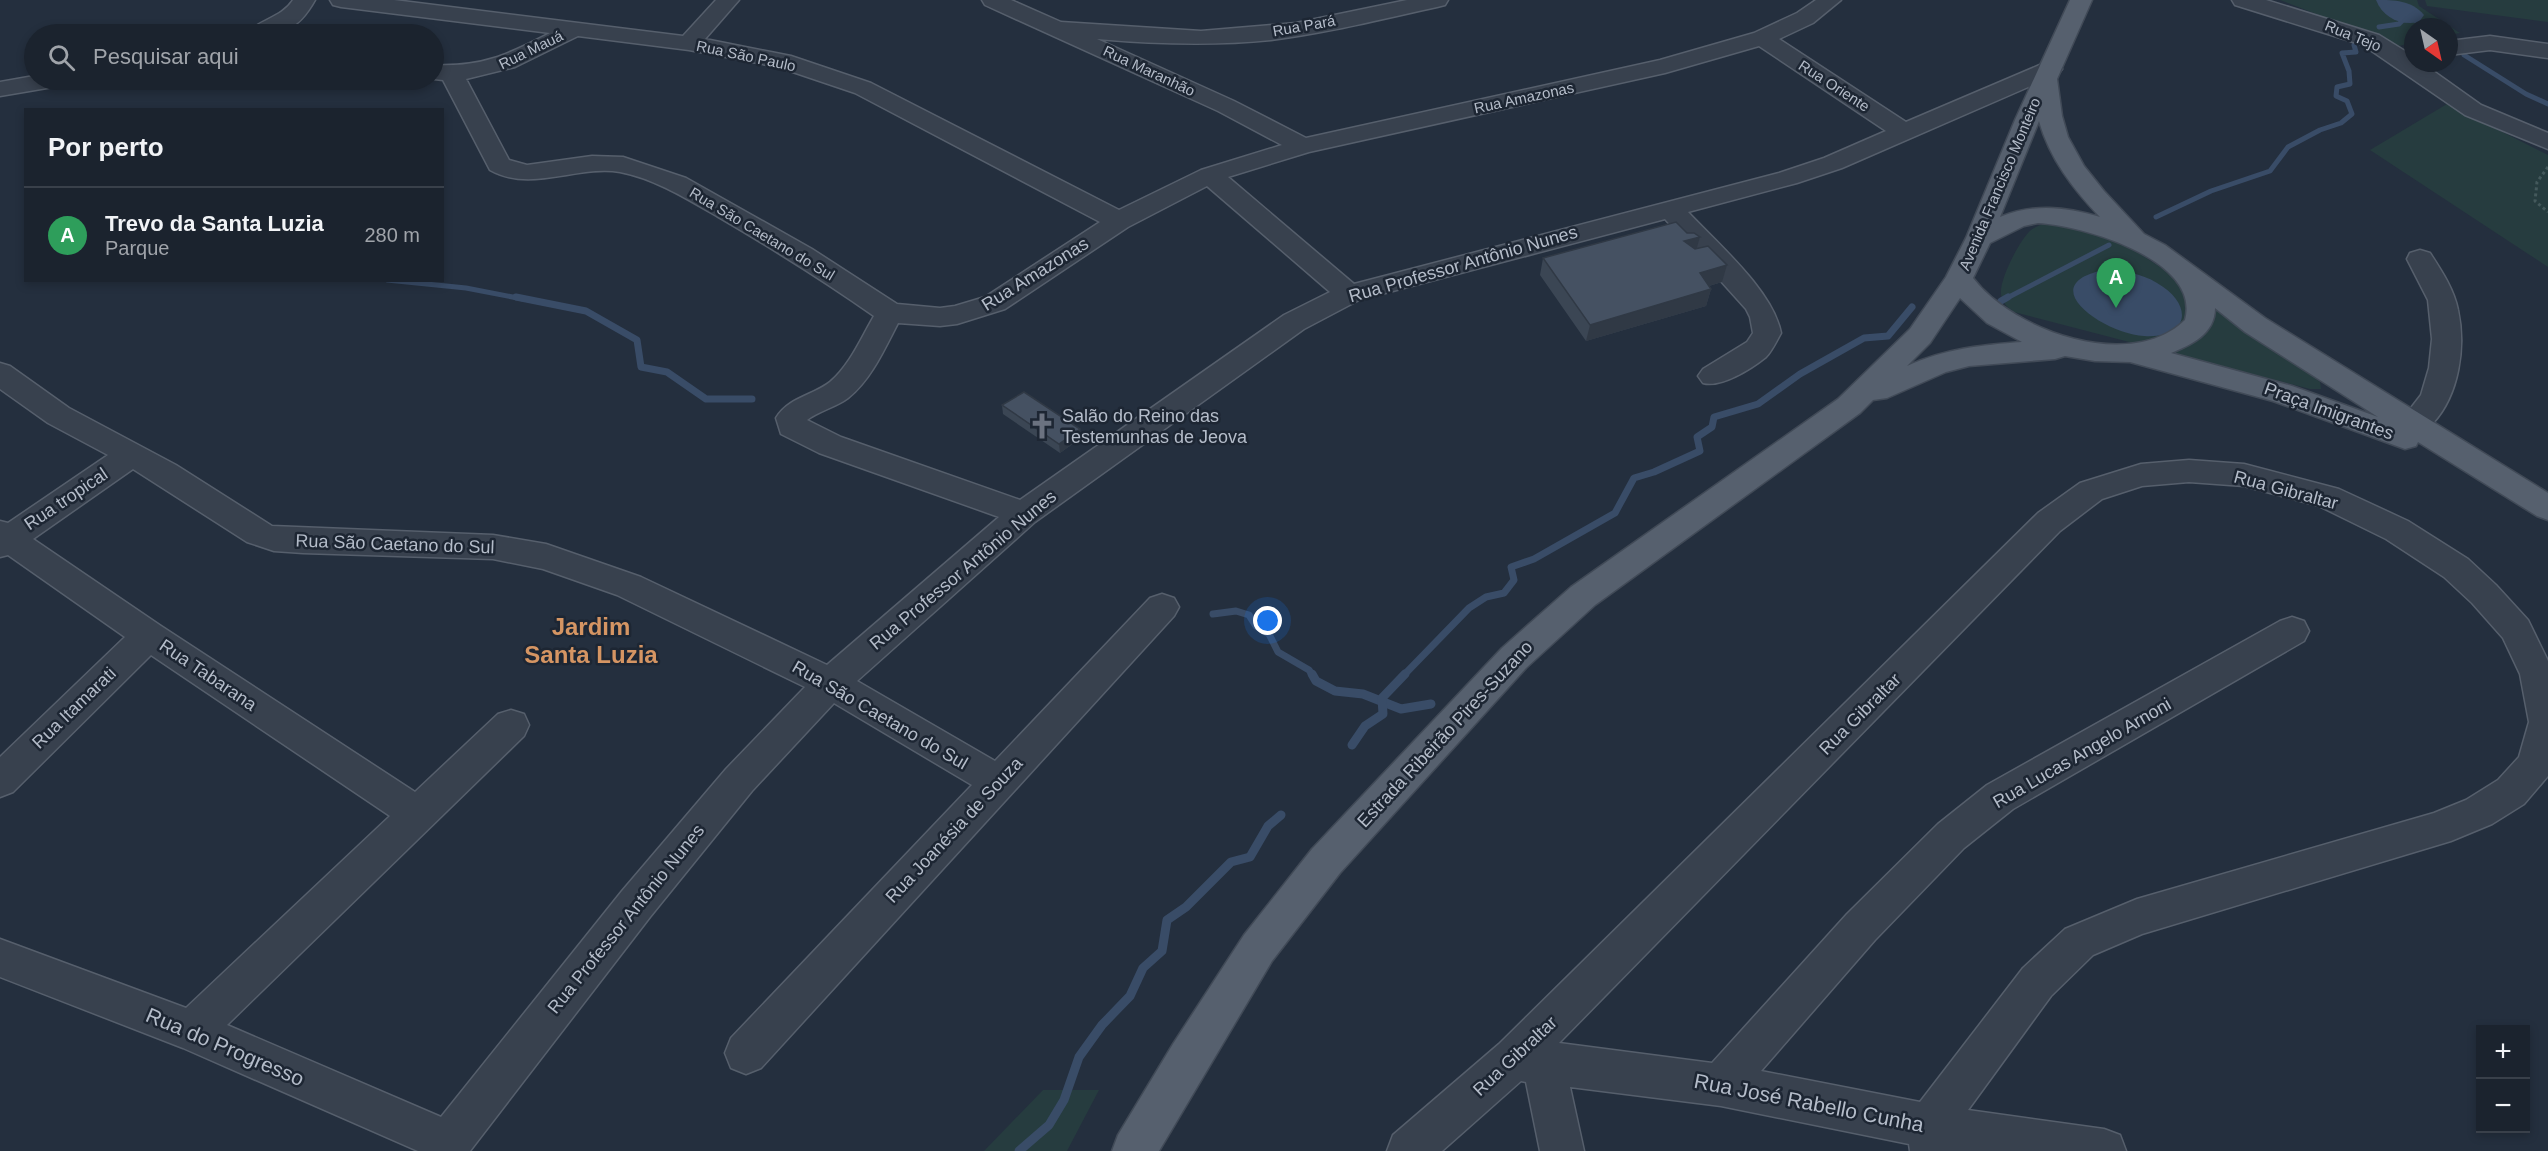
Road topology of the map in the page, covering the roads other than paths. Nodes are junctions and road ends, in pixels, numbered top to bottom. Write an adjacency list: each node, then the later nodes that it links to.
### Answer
1 (304, 0): 11 (street)
2 (531, 0): 10 (street)
3 (728, 0): 16 (street)
4 (993, 0): 12 (street, Rua Maranhão)
5 (1437, 0): 14 (street, Rua Pará)
6 (1830, 0): 15 (street, Rua Amazonas)
7 (2081, 0): 23 (main road, Avenida Francisco Monteiro)
8 (2243, 0): 19 (street, Rua Tejo)
9 (357, 1): 10 (street, Rua São Paulo)
10 (509, 21): 13 (street, Rua São Paulo)
11 (279, 24)
12 (1058, 28): 14 (street, Rua Pará); 20 (street, Rua Maranhão)
13 (574, 29): 16 (street, Rua São Paulo); 22 (street, Rua Mauá)
14 (1169, 38): 20 (street)
15 (1762, 38): 29 (street, Rua Oriente); 31 (street, Rua Amazonas)
16 (689, 44): 34 (street, Rua São Paulo)
17 (2458, 47): 18 (street)
18 (2548, 51)
19 (2404, 57)
20 (1139, 67): 31 (street, Rua Maranhão)
21 (2425, 72): 30 (street, Rua Tejo)
22 (444, 73)
23 (2048, 73): 27 (street, Rua Professor Antônio Nunes); 28 (main road, Avenida Francisco Monteiro); 36 (main road)
24 (444, 76): 41 (street, Rua São Caetano do Sul)
25 (24, 85): 26 (street)
26 (0, 89)
27 (1973, 101): 28 (street); 29 (street, Rua Professor Antônio Nunes)
28 (2027, 120): 35 (main road, Avenida Francisco Monteiro)
29 (1906, 133): 33 (street, Rua Professor Antônio Nunes)
30 (2548, 142)
31 (1303, 146): 32 (street, Rua Amazonas)
32 (1210, 175): 34 (street, Rua Amazonas); 40 (street)
33 (1670, 208): 40 (street, Rua Professor Antônio Nunes); 45 (street)
34 (1119, 221): 41 (street, Rua Amazonas)
35 (1979, 238): 36 (main road); 39 (main road, Avenida Francisco Monteiro)
36 (2141, 243): 38 (main road)
37 (2420, 259): 47 (street)
38 (2184, 272): 43 (main road); 47 (main road)
39 (1959, 278): 42 (main road); 46 (main road, Avenida Francisco Monteiro)
40 (1349, 294): 51 (street, Rua Professor Antônio Nunes)
41 (890, 313): 51 (street)
42 (2070, 348): 43 (main road); 46 (main road)
43 (2134, 353): 49 (main road, Praça Imigrantes)
44 (0, 373): 48 (street, Rua São Caetano do Sul)
45 (1713, 376)
46 (1849, 406): 68 (main road, Estrada Ribeirão Pires-Suzano)
47 (2412, 426): 49 (main road)
48 (132, 454): 52 (street, Rua tropical); 56 (street, Rua São Caetano do Sul)
49 (2517, 488): 50 (main road)
50 (2548, 508)
51 (1024, 514): 56 (street, Rua Professor Antônio Nunes)
52 (3, 539): 55 (street, Rua Tabarana)
53 (1162, 607): 59 (street, Rua Joanésia de Souza)
54 (2292, 631): 65 (street, Rua Lucas Angelo Arnoni)
55 (149, 636): 58 (street, Rua Itamarati); 60 (street, Rua Tabarana)
56 (831, 683): 59 (street, Rua São Caetano do Sul); 67 (street, Rua Professor Antônio Nunes)
57 (511, 725): 60 (street)
58 (0, 781)
59 (998, 782): 63 (street, Rua Joanésia de Souza)
60 (418, 814): 62 (street)
61 (0, 958): 62 (street, Rua do Progresso)
62 (192, 1031): 67 (street, Rua do Progresso)
63 (746, 1053)
64 (1529, 1060): 65 (street, Rua José Rabello Cunha); 66 (street, Rua Gibraltar); 69 (street, Rua Gibraltar); 70 (street)
65 (1721, 1085): 66 (street, Rua José Rabello Cunha)
66 (1930, 1138): 71 (street, Rua José Rabello Cunha)
67 (445, 1147)
68 (1134, 1151)
69 (1409, 1151)
70 (1562, 1151)
71 (2104, 1151)

